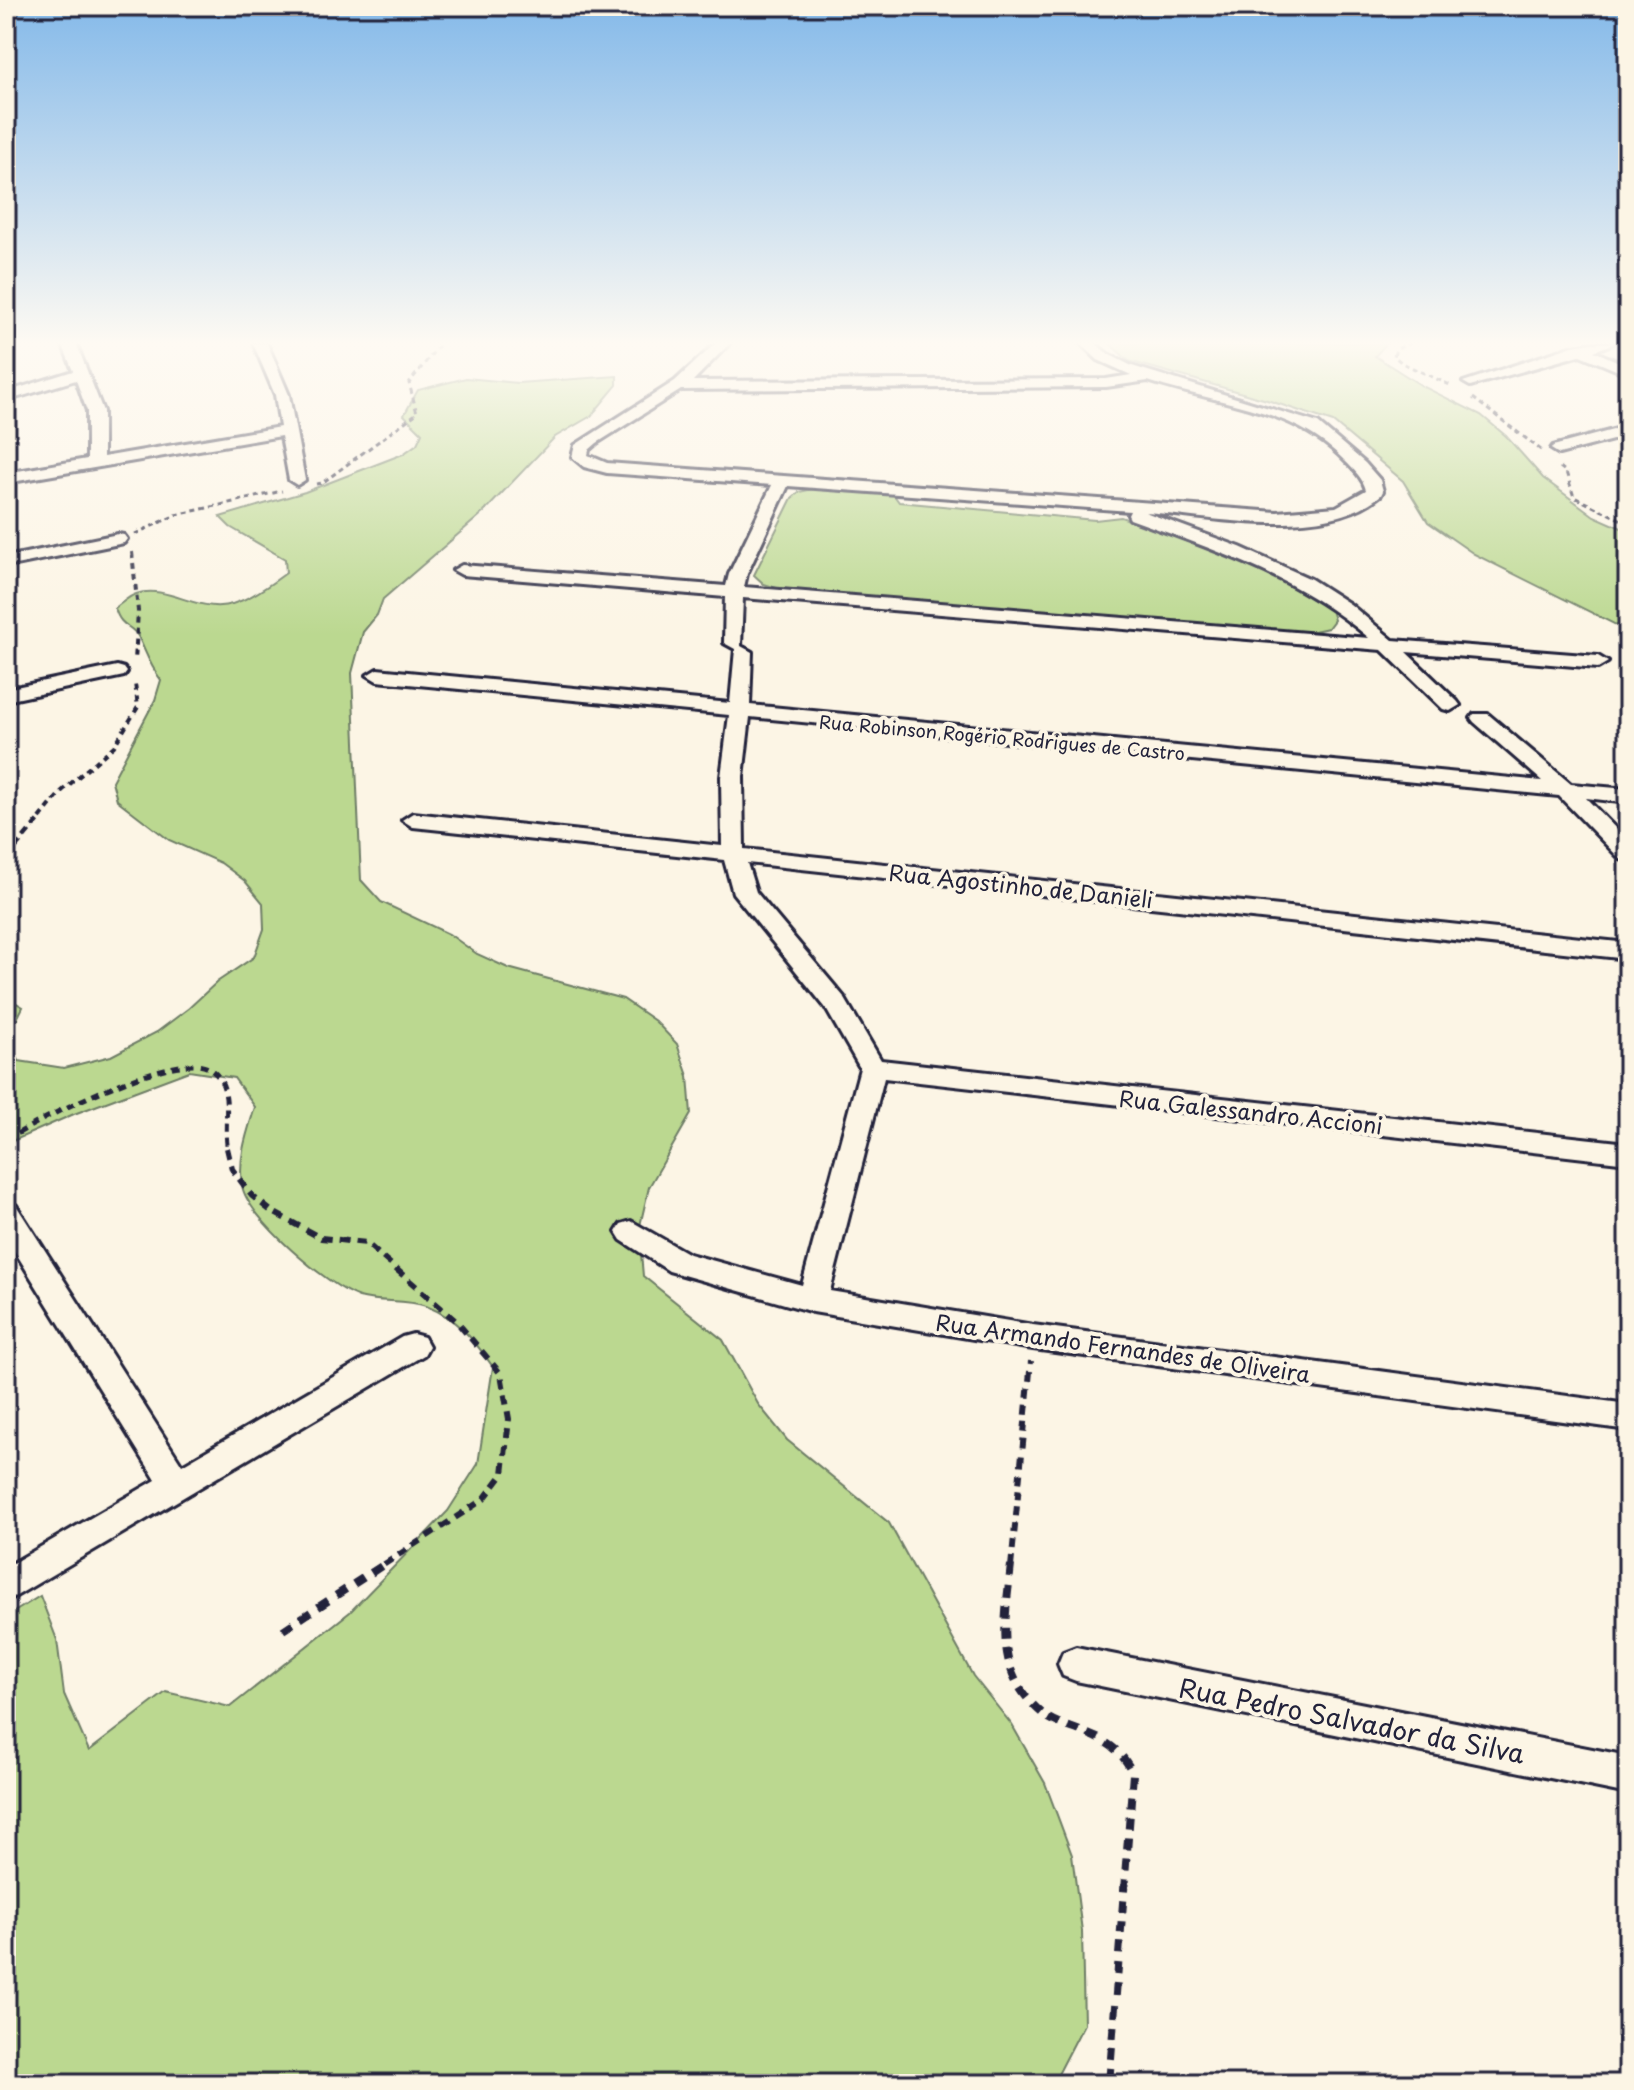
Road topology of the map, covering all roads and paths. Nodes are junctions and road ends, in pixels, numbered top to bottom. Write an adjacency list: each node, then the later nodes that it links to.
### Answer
1 (95, 441): 9 (street)
2 (225, 441): 9 (street)
3 (291, 441): 11 (street)
4 (590, 441): 12 (street)
5 (1330, 441): 14 (street)
6 (1535, 441): 8 (path)
7 (1599, 441): 8 (street)
8 (1554, 455): 15 (path)
9 (95, 462): 10 (street)
10 (6, 478)
11 (297, 480)
12 (782, 481): 13 (street); 20 (street)
13 (1119, 504): 14 (street); 17 (street)
14 (1225, 513): 17 (street)
15 (1628, 523)
16 (118, 539): 18 (street); 23 (path)
17 (1202, 540): 21 (street)
18 (6, 562)
19 (462, 570): 20 (street)
20 (734, 592): 21 (street); 27 (street)
21 (1384, 645): 22 (street); 26 (street)
22 (1598, 662)
23 (128, 674): 25 (street); 34 (path)
24 (377, 675): 27 (street, Rua Robinson Rogério Rodrigues de Castro)
25 (6, 695)
26 (1450, 705)
27 (740, 712): 29 (street, Rua Robinson Rogério Rodrigues de Castro); 32 (street)
28 (1481, 718): 29 (street)
29 (1566, 791): 30 (street, Rua Robinson Rogério Rodrigues de Castro); 33 (street)
30 (1628, 796)
31 (413, 820): 32 (street, Rua Agostinho de Danieli)
32 (733, 853): 35 (street, Rua Agostinho de Danieli); 36 (street)
33 (1628, 854)
34 (6, 859)
35 (1628, 951)
36 (873, 1068): 38 (street, Rua Galessandro Accioni); 41 (street)
37 (6, 1141): 47 (path)
38 (1628, 1153)
39 (6, 1213): 45 (street)
40 (631, 1232): 41 (street, Rua Armando Fernandes de Oliveira)
41 (813, 1300): 42 (street, Rua Armando Fernandes de Oliveira)
42 (1033, 1337): 44 (street, Rua Armando Fernandes de Oliveira); 50 (path)
43 (413, 1346): 45 (street)
44 (1628, 1417)
45 (177, 1485): 46 (street)
46 (6, 1586)
47 (283, 1630)
48 (1076, 1664): 49 (street, Rua Pedro Salvador da Silva)
49 (1628, 1775)
50 (1109, 2084)

